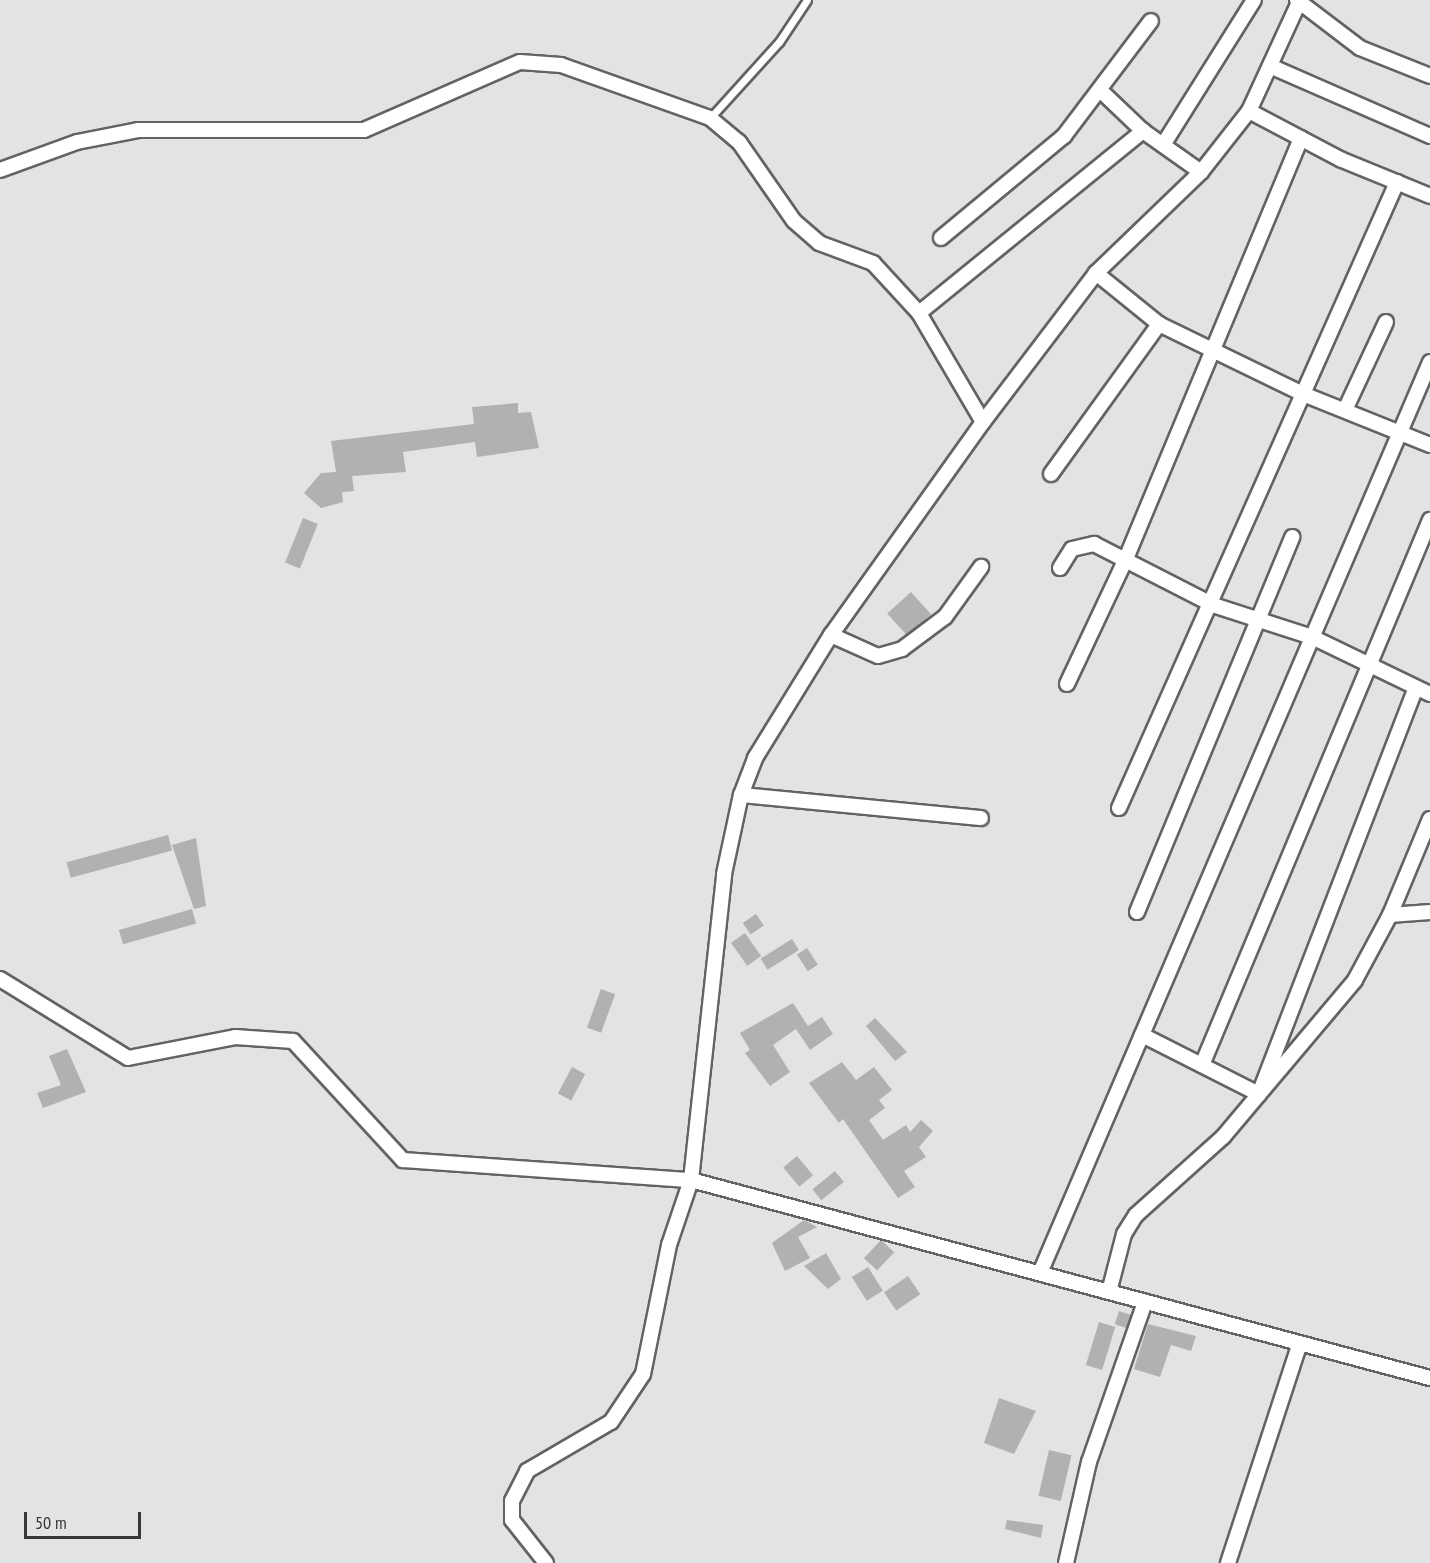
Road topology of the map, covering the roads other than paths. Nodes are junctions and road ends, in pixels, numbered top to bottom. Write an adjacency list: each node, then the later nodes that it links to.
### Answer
1 (807, 0): 9 (lane)
2 (1254, 0): 13 (street)
3 (1299, 1): 5 (street); 6 (street)
4 (1151, 21): 7 (street)
5 (1270, 66): 8 (street); 11 (street)
6 (1430, 76)
7 (1101, 92): 10 (street); 18 (street)
8 (1249, 111): 12 (street); 15 (street)
9 (710, 118): 14 (street); 20 (street)
10 (1143, 131): 13 (street); 20 (street)
11 (1430, 136)
12 (1301, 138): 16 (street); 23 (street)
13 (1163, 146): 15 (street)
14 (0, 170)
15 (1201, 172): 19 (street)
16 (1397, 182): 17 (street); 25 (street)
17 (1430, 196)
18 (941, 238)
19 (1096, 273): 22 (street); 27 (street)
20 (919, 313): 27 (street)
21 (1386, 322): 26 (street)
22 (1159, 324): 23 (street); 30 (street)
23 (1215, 351): 25 (street); 33 (street)
24 (1430, 362): 28 (street)
25 (1303, 394): 26 (street); 36 (street)
26 (1345, 410): 28 (street)
27 (982, 422): 38 (street)
28 (1402, 433): 29 (street); 39 (street)
29 (1430, 445)
30 (1051, 474)
31 (1430, 520): 40 (street)
32 (1292, 537): 37 (street)
33 (1125, 561): 35 (street); 36 (street); 41 (street)
34 (981, 567): 38 (street)
35 (1060, 568)
36 (1213, 605): 37 (street); 45 (street)
37 (1261, 621): 39 (street); 48 (street)
38 (831, 635): 44 (street)
39 (1311, 638): 40 (street); 52 (street)
40 (1368, 664): 42 (street); 53 (street)
41 (1067, 684)
42 (1416, 688): 43 (street); 54 (street)
43 (1430, 694)
44 (741, 795): 46 (street); 55 (street)
45 (1119, 808)
46 (981, 818)
47 (1430, 819): 50 (street)
48 (1137, 912)
49 (1430, 912): 50 (street)
50 (1390, 915): 54 (street)
51 (0, 979): 55 (street)
52 (1142, 1035): 53 (street); 56 (street)
53 (1202, 1065): 54 (street)
54 (1259, 1094): 57 (street)
55 (690, 1180): 56 (street); 61 (street)
56 (1040, 1274): 57 (street)
57 (1109, 1292): 58 (street)
58 (1145, 1302): 59 (street); 62 (street)
59 (1300, 1343): 60 (street); 63 (street)
60 (1430, 1378)
61 (546, 1563)
62 (1066, 1563)
63 (1228, 1563)

